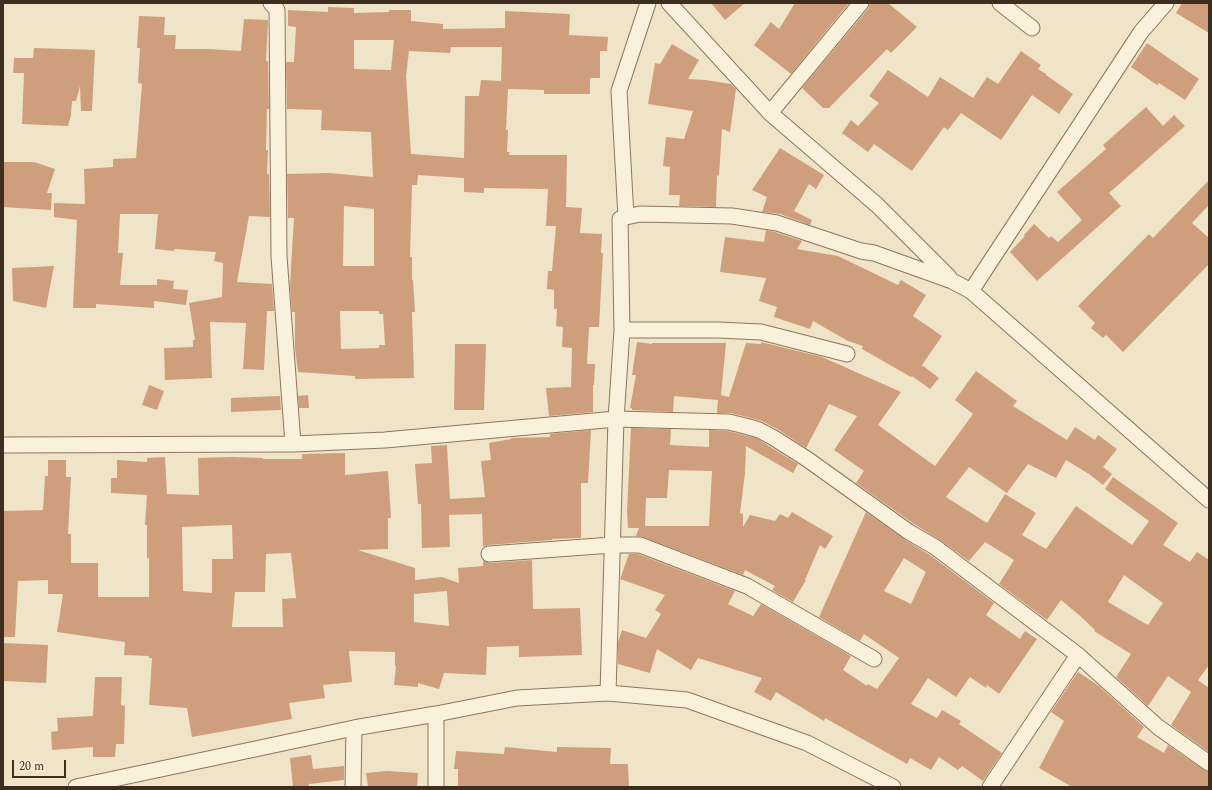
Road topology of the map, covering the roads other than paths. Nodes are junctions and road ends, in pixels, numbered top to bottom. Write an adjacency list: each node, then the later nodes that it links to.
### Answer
1 (271, 3): 15 (street)
2 (648, 3): 9 (street)
3 (669, 3): 8 (street)
4 (861, 3): 8 (street)
5 (1000, 3): 7 (street)
6 (1166, 3): 11 (street)
7 (1032, 28)
8 (770, 113): 10 (street)
9 (626, 216): 10 (street); 12 (street)
10 (952, 281): 11 (street)
11 (970, 291): 17 (street)
12 (622, 330): 13 (street); 14 (street)
13 (847, 354)
14 (616, 419): 15 (street); 18 (street); 20 (street)
15 (293, 444): 16 (street)
16 (3, 446)
17 (1209, 500)
18 (612, 545): 19 (street); 21 (street); 22 (street)
19 (489, 554)
20 (1078, 655): 25 (street); 30 (street)
21 (874, 659)
22 (608, 693): 23 (street); 29 (street)
23 (436, 714): 24 (street); 28 (street)
24 (354, 728): 26 (street); 27 (street)
25 (1209, 763)
26 (76, 787)
27 (353, 787)
28 (436, 787)
29 (893, 787)
30 (990, 787)

